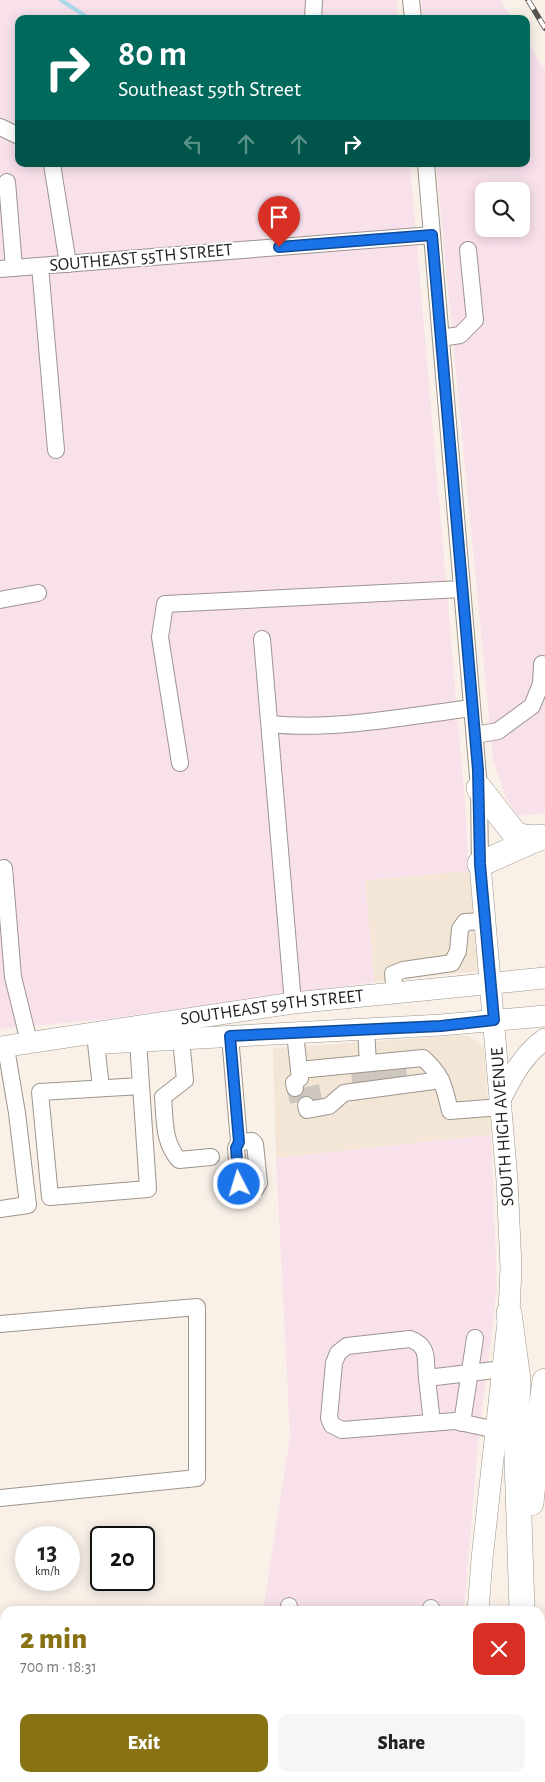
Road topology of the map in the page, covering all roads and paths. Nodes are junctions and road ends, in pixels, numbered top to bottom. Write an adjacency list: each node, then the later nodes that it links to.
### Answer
1 (314, 0): 3 (street)
2 (411, 0): 4 (street)
3 (313, 15)
4 (413, 15)
5 (0, 127): 6 (street)
6 (15, 134)
7 (52, 167): 12 (street)
8 (426, 167): 10 (street, SOUTH HIGH AVENUE)
9 (7, 182): 14 (street)
10 (432, 235): 12 (street, SOUTHEAST 55TH STREET); 15 (street, SOUTH HIGH AVENUE)
11 (468, 250): 15 (street)
12 (68, 264): 13 (street, SOUTHEAST 55TH STREET)
13 (40, 266): 14 (street, SOUTHEAST 55TH STREET); 16 (street)
14 (7, 269)
15 (441, 338): 17 (street, SOUTH HIGH AVENUE)
16 (56, 450)
17 (462, 589): 22 (street, SOUTH HIGH AVENUE); 25 (street)
18 (38, 593): 19 (street)
19 (0, 600)
20 (262, 639): 23 (street)
21 (542, 664): 24 (street)
22 (472, 708): 23 (street); 24 (street, SOUTH HIGH AVENUE)
23 (270, 724): 34 (street)
24 (475, 735): 26 (street, SOUTH HIGH AVENUE)
25 (180, 764)
26 (479, 788): 27 (highway); 28 (street, SOUTH HIGH AVENUE)
27 (542, 836): 28 (highway)
28 (480, 864): 30 (main road, SOUTH HIGH AVENUE)
29 (4, 868): 43 (street)
30 (485, 921): 32 (main road, SOUTH HIGH AVENUE); 33 (street)
31 (545, 978): 32 (main road, SOUTHEAST 59TH STREET)
32 (490, 982): 33 (main road, SOUTHEAST 59TH STREET); 36 (main road, SOUTH HIGH AVENUE)
33 (395, 992): 34 (main road, SOUTHEAST 59TH STREET)
34 (293, 1002): 43 (main road, SOUTHEAST 59TH STREET)
35 (545, 1016): 36 (main road, SOUTHEAST 59TH STREET)
36 (494, 1020): 37 (main road, SOUTHEAST 59TH STREET); 52 (main road, SOUTH HIGH AVENUE)
37 (366, 1029): 38 (main road, SOUTHEAST 59TH STREET); 46 (street)
38 (295, 1033): 39 (main road, SOUTHEAST 59TH STREET); 51 (street)
39 (230, 1036): 40 (main road, SOUTHEAST 59TH STREET); 53 (street)
40 (181, 1039): 42 (main road, SOUTHEAST 59TH STREET); 54 (street)
41 (545, 1039): 52 (main road)
42 (138, 1041): 44 (main road, SOUTHEAST 59TH STREET); 48 (street)
43 (29, 1042): 45 (main road, SOUTHEAST 59TH STREET)
44 (96, 1043): 45 (main road, SOUTHEAST 59TH STREET); 49 (street)
45 (2, 1048): 50 (street)
46 (384, 1074): 47 (street); 47 (street); 51 (street); 51 (street)
47 (441, 1080): 52 (street)
48 (141, 1086): 49 (street); 49 (street)
49 (101, 1088)
50 (7, 1090): 55 (street)
51 (303, 1090)
52 (501, 1103): 56 (main road, SOUTH HIGH AVENUE)
53 (239, 1142)
54 (211, 1157)
55 (0, 1209)
56 (509, 1313): 59 (main road, SOUTH HIGH AVENUE); 68 (highway)
57 (0, 1324): 66 (street)
58 (475, 1338): 60 (street)
59 (503, 1369): 60 (street); 65 (main road, SOUTH HIGH AVENUE)
60 (470, 1373): 61 (street); 64 (street)
61 (427, 1378): 63 (street); 63 (street)
62 (545, 1381): 69 (highway)
63 (432, 1423): 64 (street)
64 (462, 1423): 65 (street)
65 (496, 1430): 67 (main road, SOUTH HIGH AVENUE)
66 (0, 1498)
67 (478, 1606)
68 (522, 1606)
69 (522, 1606)

